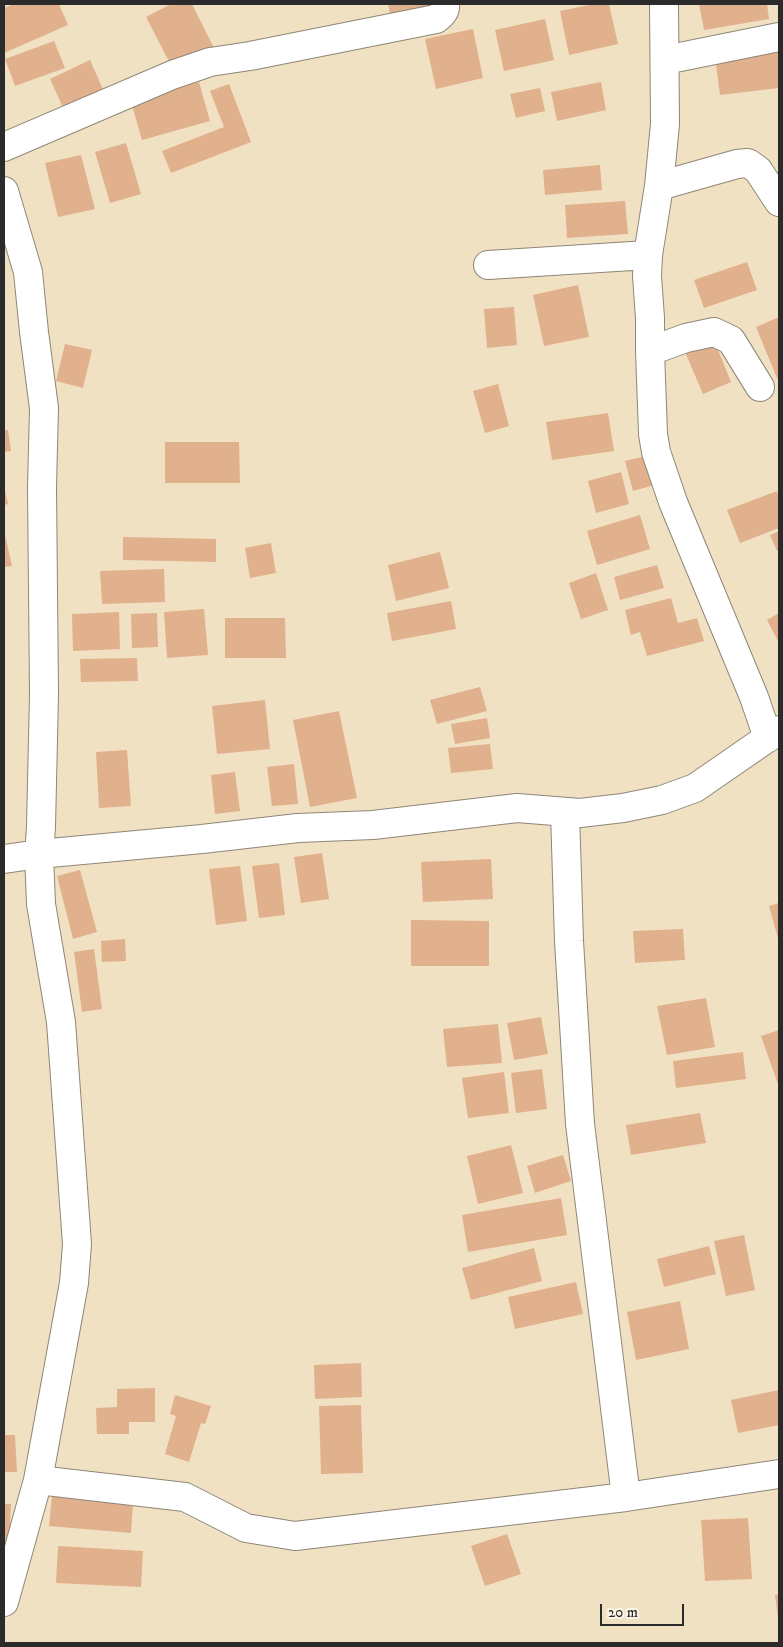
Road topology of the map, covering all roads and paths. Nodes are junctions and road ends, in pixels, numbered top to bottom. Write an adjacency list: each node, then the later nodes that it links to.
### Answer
1 (446, 4): 5 (street)
2 (664, 4): 4 (street)
3 (779, 36): 4 (street)
4 (665, 60): 6 (street)
5 (4, 147)
6 (660, 186): 8 (street); 9 (street)
7 (4, 191): 15 (street)
8 (779, 202)
9 (648, 255): 10 (street); 11 (street)
10 (488, 265)
11 (650, 350): 12 (street); 13 (street)
12 (760, 387)
13 (774, 734): 14 (street)
14 (565, 812): 15 (street); 19 (street)
15 (38, 854): 16 (street); 18 (street)
16 (4, 860)
17 (779, 1474): 19 (street)
18 (38, 1480): 19 (street); 20 (street)
19 (626, 1497)
20 (4, 1602)

